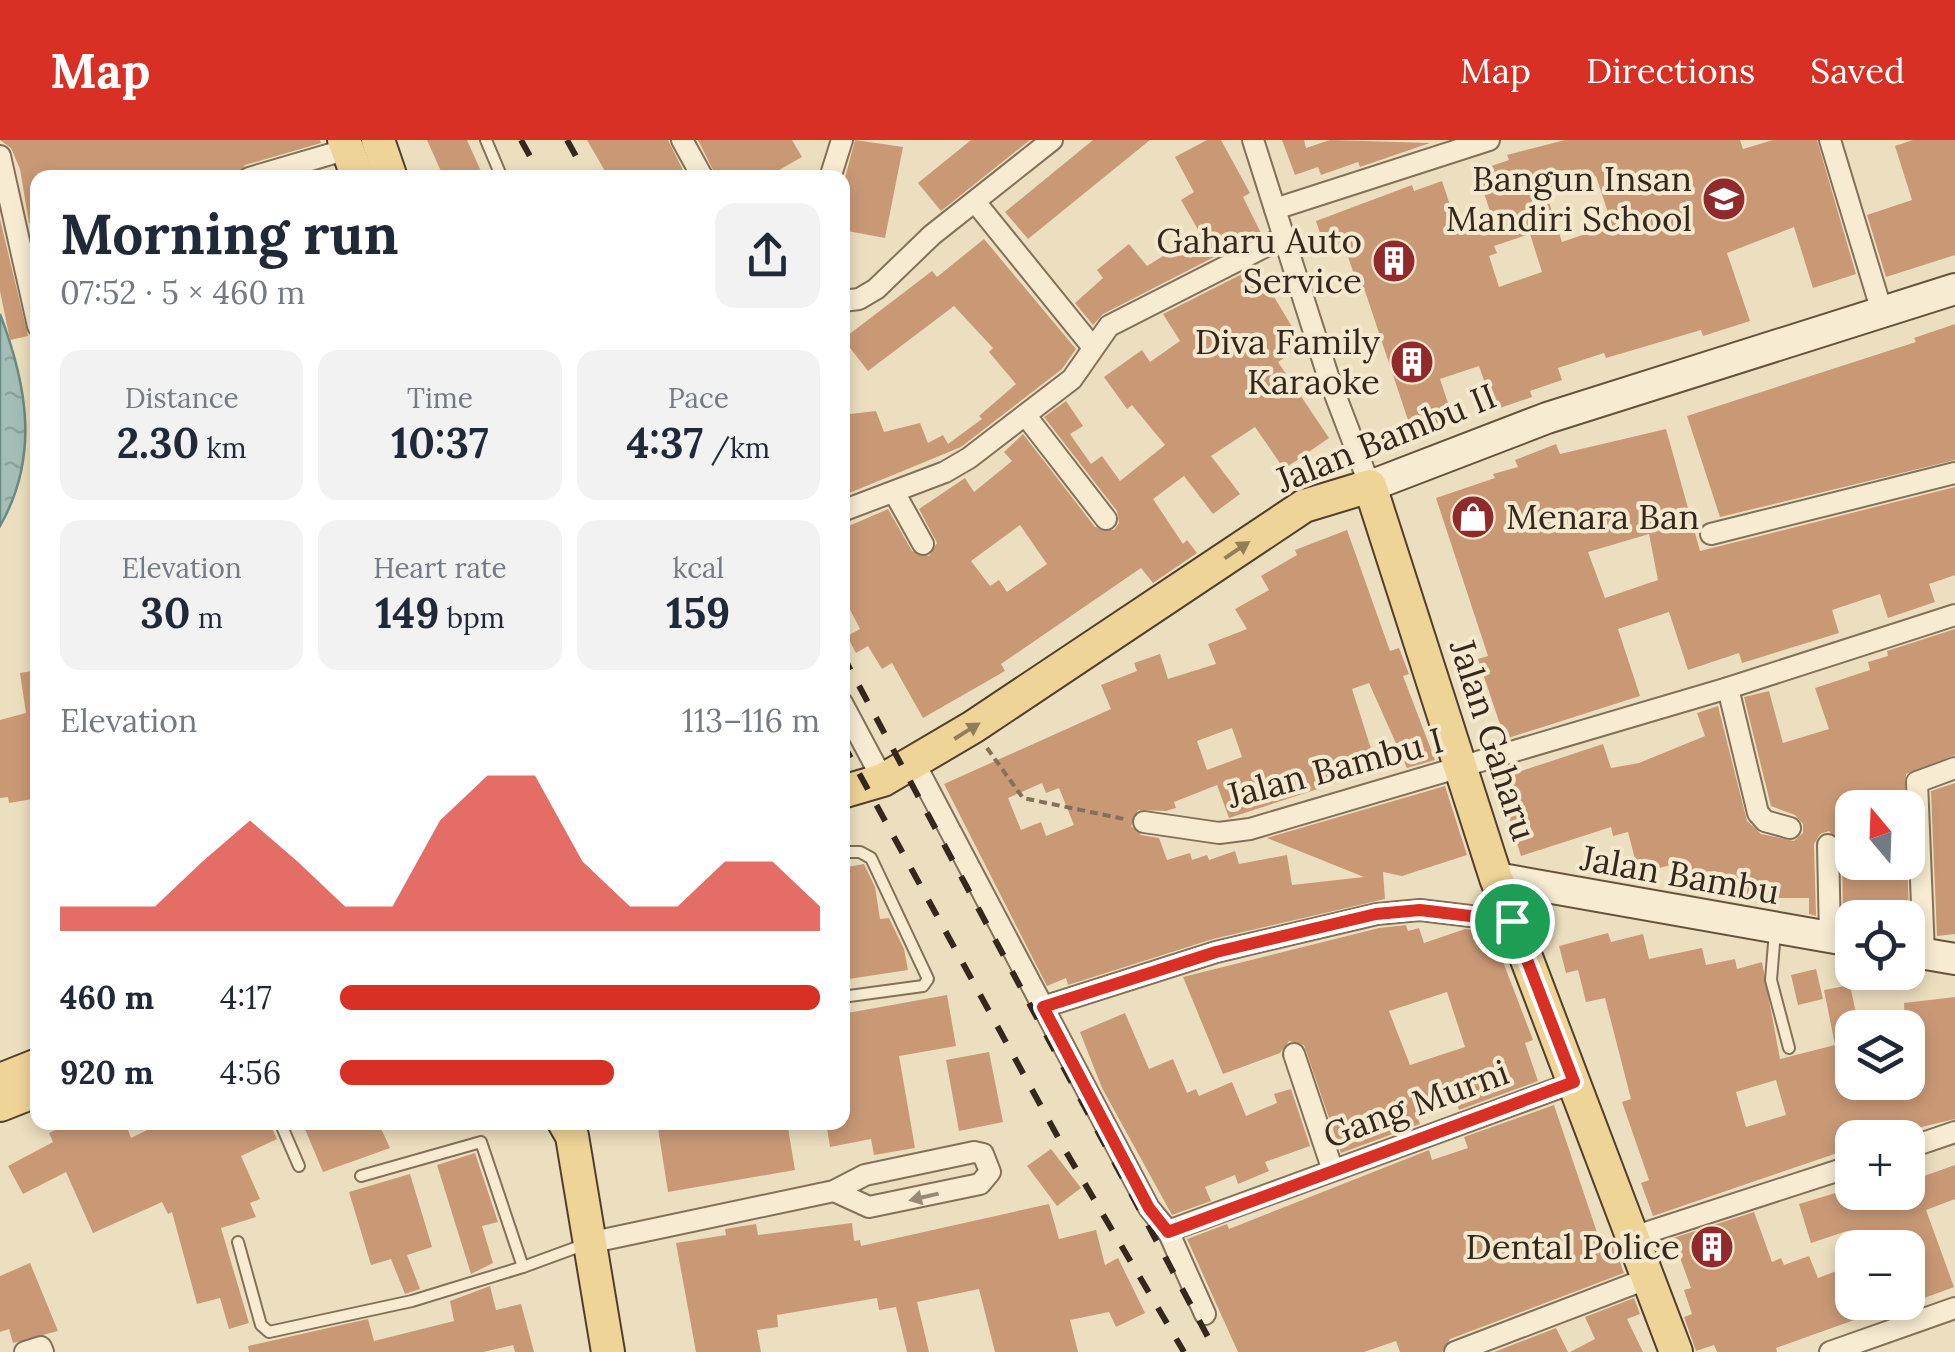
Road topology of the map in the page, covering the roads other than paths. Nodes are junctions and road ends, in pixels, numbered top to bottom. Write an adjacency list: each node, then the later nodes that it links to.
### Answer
1 (486, 140): 12 (lane)
2 (682, 140): 13 (street)
3 (842, 140): 14 (street)
4 (1052, 140): 15 (street)
5 (1254, 140): 16 (street)
6 (1489, 140): 16 (street)
7 (1830, 140): 21 (street)
8 (357, 152): 10 (street); 11 (main road)
9 (0, 156): 17 (street)
10 (282, 170)
11 (381, 170)
12 (499, 170)
13 (699, 170)
14 (833, 170)
15 (976, 202): 20 (street); 22 (street)
16 (1275, 209): 18 (street)
17 (28, 235)
18 (1284, 237): 22 (street); 25 (street)
19 (1955, 289): 21 (street, Jalan Bambu II)
20 (850, 300)
21 (1882, 312): 25 (street, Jalan Bambu II)
22 (1091, 346): 23 (street)
23 (1026, 416): 26 (street); 28 (street)
24 (1955, 473): 29 (street)
25 (1370, 486): 34 (main road, Jalan Bambu II, one-way to 25); 35 (main road, Jalan Gaharu)
26 (894, 492): 27 (street); 30 (street)
27 (850, 508)
28 (1106, 520)
29 (1711, 534)
30 (923, 544)
31 (1955, 615): 32 (street, Jalan Bambu I)
32 (1728, 688): 35 (street, Jalan Bambu I); 40 (street)
33 (850, 718): 37 (street)
34 (914, 762): 37 (main road, Jalan Bambu II); 51 (street)
35 (1460, 768): 39 (street, Jalan Bambu I); 45 (main road, Jalan Gaharu)
36 (1955, 768): 44 (street)
37 (882, 780): 38 (main road, Jalan Bambu II)
38 (850, 790)
39 (1144, 822)
40 (1790, 828)
41 (1828, 844): 43 (street)
42 (850, 852): 50 (lane)
43 (1836, 900)
44 (1916, 900)
45 (1505, 903): 46 (street, Jalan Bambu); 51 (street); 56 (main road, Jalan Gaharu)
46 (1775, 930): 47 (street, Jalan Bambu); 52 (lane)
47 (1835, 939)
48 (1925, 954): 49 (street)
49 (1955, 959)
50 (850, 996)
51 (1043, 1007): 68 (street)
52 (1789, 1048)
53 (1294, 1054): 64 (street)
54 (30, 1069): 55 (main road)
55 (0, 1080)
56 (1574, 1082): 64 (street, Gang Murni); 69 (main road, Jalan Gaharu)
57 (30, 1093): 58 (main road)
58 (0, 1105)
59 (283, 1130): 63 (lane)
60 (571, 1130): 71 (main road)
61 (1955, 1132): 62 (street)
62 (1925, 1142)
63 (298, 1166)
64 (1332, 1168): 68 (street, Gang Murni)
65 (1835, 1172): 69 (street)
66 (361, 1176): 72 (lane)
67 (834, 1192): 67 (street, one-way to 67); 71 (street)
68 (1168, 1232): 75 (street)
69 (1633, 1237): 73 (main road, Jalan Gaharu)
70 (238, 1242): 72 (lane)
71 (593, 1242): 72 (lane); 78 (main road)
72 (522, 1267)
73 (1650, 1278): 79 (street); 80 (main road, Jalan Gaharu)
74 (1955, 1308): 81 (street)
75 (1204, 1314)
76 (25, 1352): 77 (street)
77 (42, 1352)
78 (608, 1352)
79 (1456, 1352)
80 (1676, 1352)
81 (1830, 1352)

